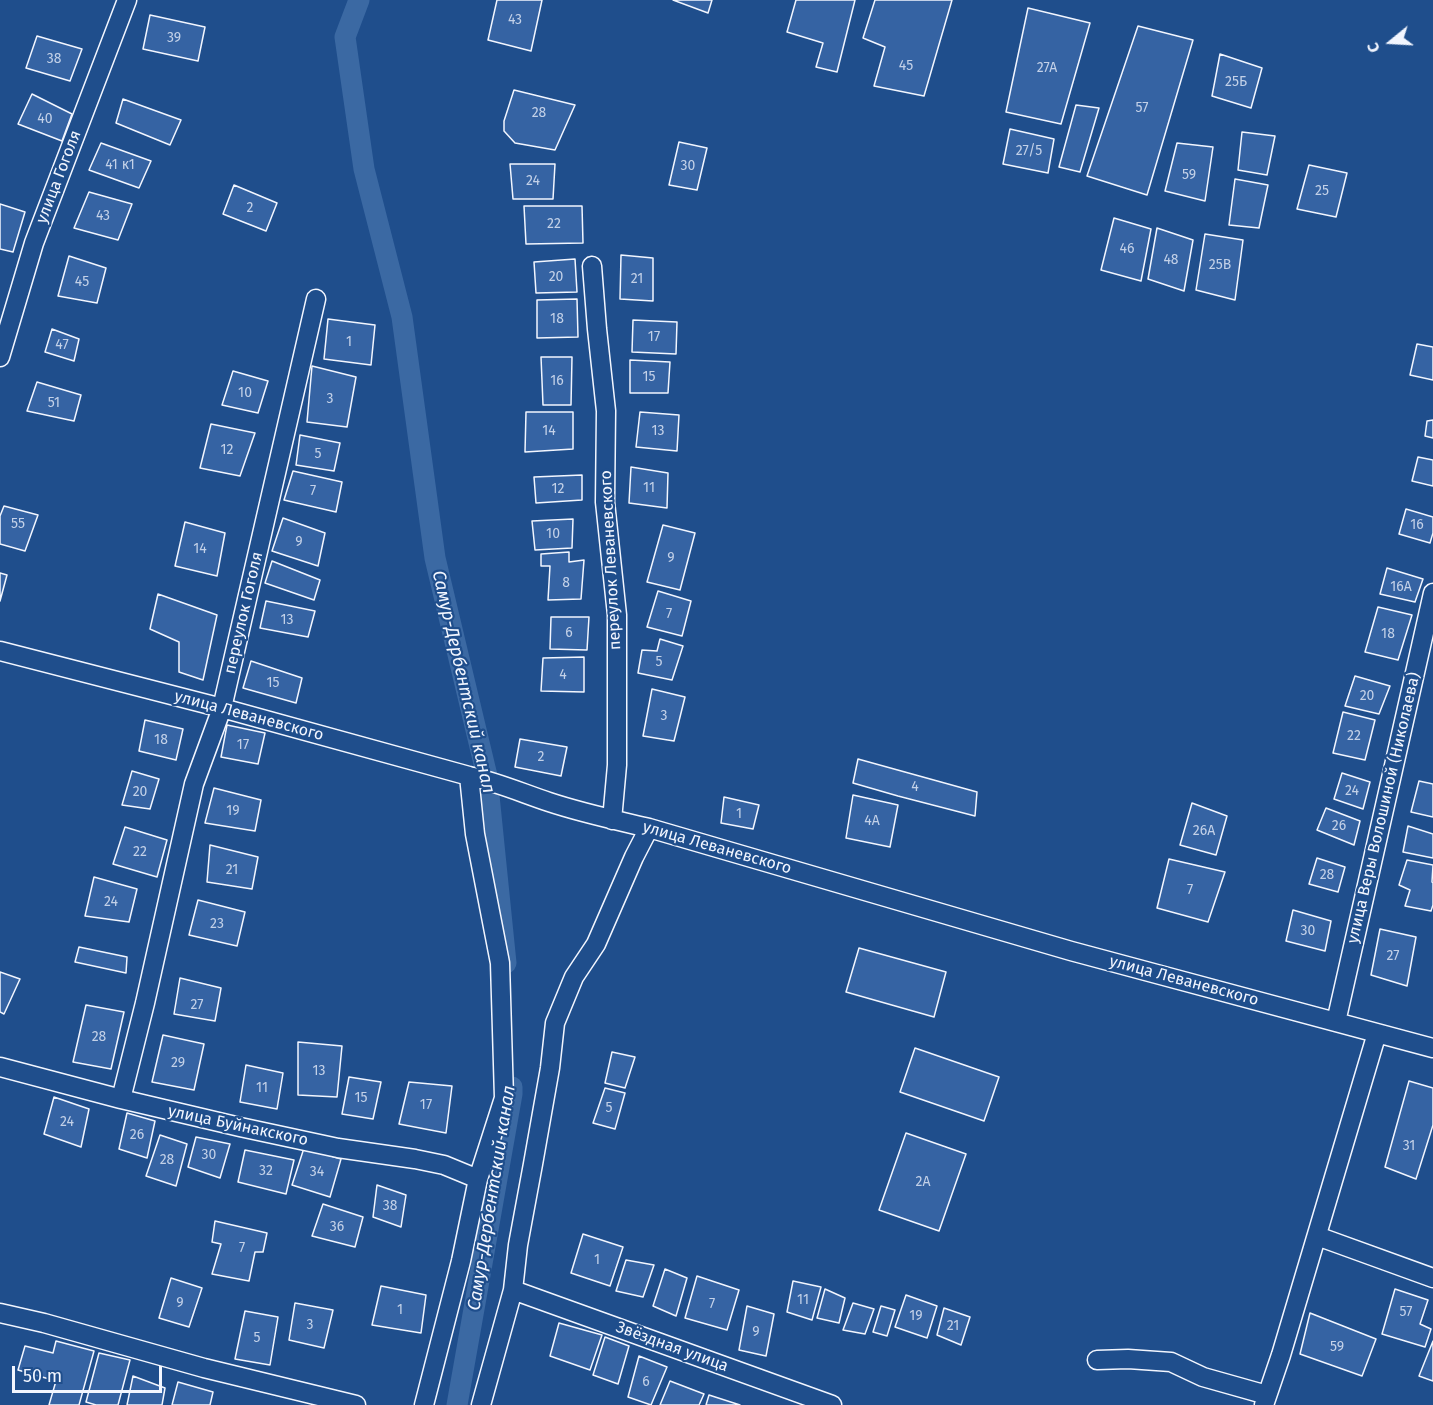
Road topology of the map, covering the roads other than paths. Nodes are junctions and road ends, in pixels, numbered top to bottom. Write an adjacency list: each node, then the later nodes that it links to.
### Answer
1 (127, 0): 4 (street, улица Гоголя)
2 (592, 266): 9 (street, переулок Леваневского)
3 (316, 299): 7 (street, переулок Гоголя)
4 (0, 357)
5 (1433, 593): 11 (street, улица Веры Волошиной (Николаева))
6 (0, 651): 7 (street, улица Леваневского)
7 (222, 708): 8 (street, улица Леваневского); 15 (street, переулок Гоголя)
8 (481, 779): 9 (street, улица Леваневского); 16 (street)
9 (612, 820): 10 (street, улица Леваневского)
10 (649, 828): 11 (street, улица Леваневского); 19 (street)
11 (1336, 1022): 12 (street, улица Леваневского)
12 (1377, 1033): 13 (street, улица Леваневского); 17 (street)
13 (1433, 1048)
14 (0, 1067): 15 (street, улица Буйнакского)
15 (121, 1100): 16 (street, улица Буйнакского)
16 (478, 1179): 24 (street)
17 (1317, 1236): 18 (street); 22 (street)
18 (1433, 1278)
19 (513, 1290): 25 (street); 26 (street, Звёздная улица)
20 (0, 1313): 23 (street)
21 (1097, 1360): 22 (street)
22 (1265, 1400)
23 (356, 1405)
24 (424, 1405)
25 (481, 1405)
26 (832, 1405)

